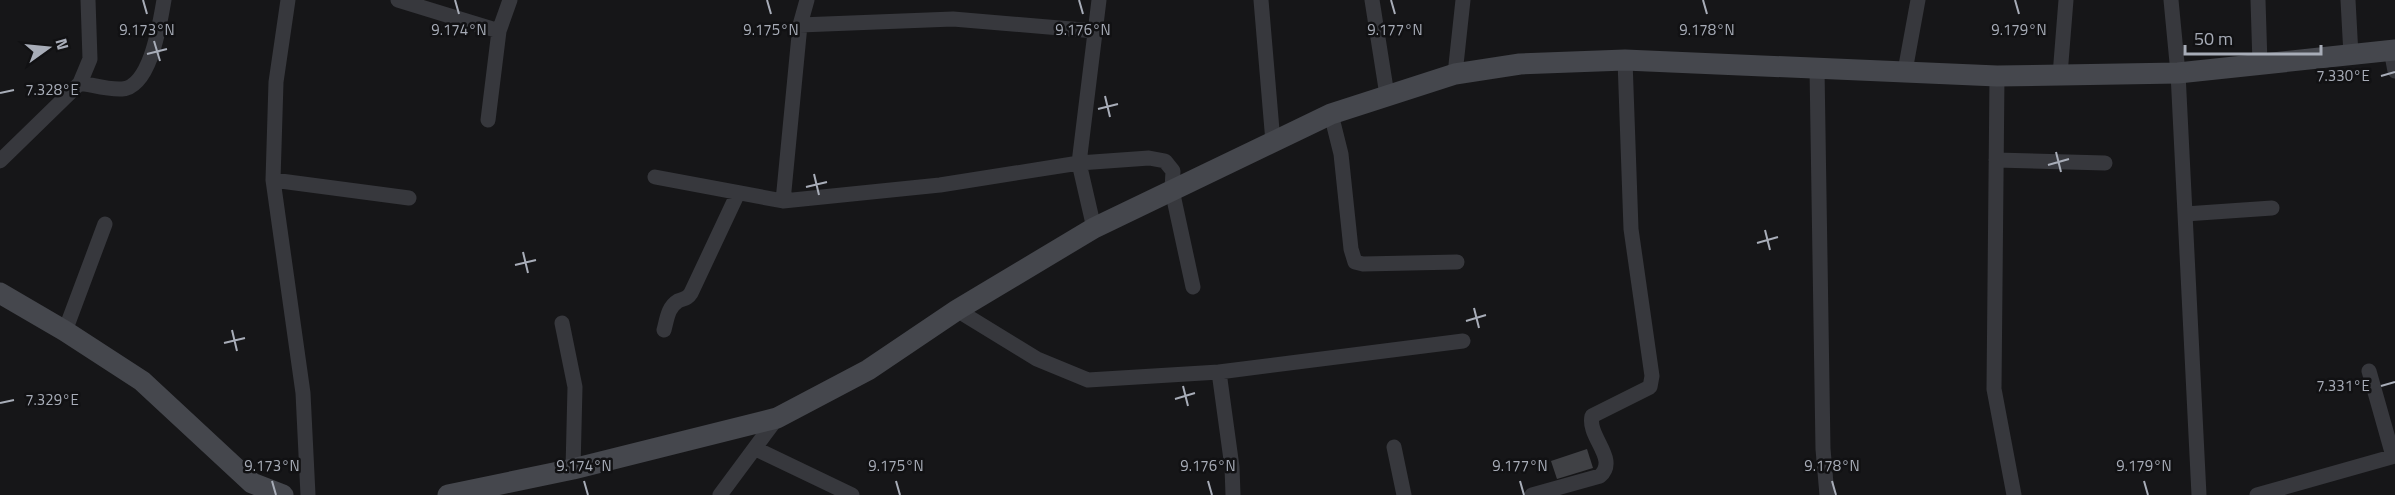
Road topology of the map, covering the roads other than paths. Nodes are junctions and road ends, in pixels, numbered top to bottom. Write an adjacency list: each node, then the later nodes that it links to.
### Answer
1 (88, 0): 29 (street)
2 (164, 0): 29 (street)
3 (288, 0): 39 (street)
4 (398, 0): 17 (street)
5 (510, 0): 17 (street)
6 (807, 0): 16 (street)
7 (1099, 0): 18 (street)
8 (1261, 0): 33 (street)
9 (1372, 0): 30 (street)
10 (1464, 0): 26 (street)
11 (1918, 0): 24 (street)
12 (2066, 0): 27 (street)
13 (2171, 0): 25 (street)
14 (2258, 0): 22 (street)
15 (2348, 0): 19 (street)
16 (800, 25): 18 (street); 43 (street)
17 (499, 31): 32 (street)
18 (1095, 31): 36 (street)
19 (2351, 55): 20 (main road); 22 (main road)
20 (2394, 57)
21 (1625, 60): 23 (main road); 26 (main road); 71 (street)
22 (2260, 64): 25 (main road)
23 (1817, 68): 24 (main road); 72 (street)
24 (1905, 71): 28 (main road)
25 (2178, 73): 27 (main road); 45 (street)
26 (1455, 74): 30 (main road)
27 (2060, 75): 28 (main road)
28 (1997, 76): 34 (street)
29 (80, 83): 35 (street)
30 (1388, 95): 31 (main road)
31 (1331, 114): 33 (main road); 48 (street)
32 (488, 120)
33 (1273, 142): 40 (main road)
34 (1996, 160): 37 (street); 73 (street)
35 (0, 161)
36 (1078, 163): 40 (street); 43 (street); 47 (street)
37 (2105, 163)
38 (655, 177): 41 (street)
39 (273, 180): 42 (street); 65 (street)
40 (1173, 190): 47 (main road); 49 (street)
41 (738, 193): 43 (street); 53 (street)
42 (409, 198)
43 (783, 201)
44 (2272, 207): 45 (street)
45 (2185, 214): 74 (street)
46 (105, 224): 54 (street)
47 (1094, 228): 51 (main road)
48 (1457, 262)
49 (1193, 286)
50 (0, 293): 54 (main road)
51 (957, 310): 57 (street); 58 (main road)
52 (562, 323): 62 (street)
53 (664, 330)
54 (65, 331): 63 (main road)
55 (1463, 341): 57 (street)
56 (2369, 371): 61 (street)
57 (1219, 372): 69 (street)
58 (777, 418): 60 (street); 62 (main road)
59 (1394, 447): 70 (street)
60 (756, 449): 67 (street); 68 (street)
61 (2394, 456): 75 (street)
62 (573, 469): 66 (main road)
63 (253, 489): 64 (main road)
64 (283, 495)
65 (308, 495)
66 (448, 495)
67 (720, 495)
68 (852, 495)
69 (1233, 495)
70 (1404, 495)
71 (1532, 495)
72 (1827, 495)
73 (2014, 495)
74 (2199, 495)
75 (2257, 495)

